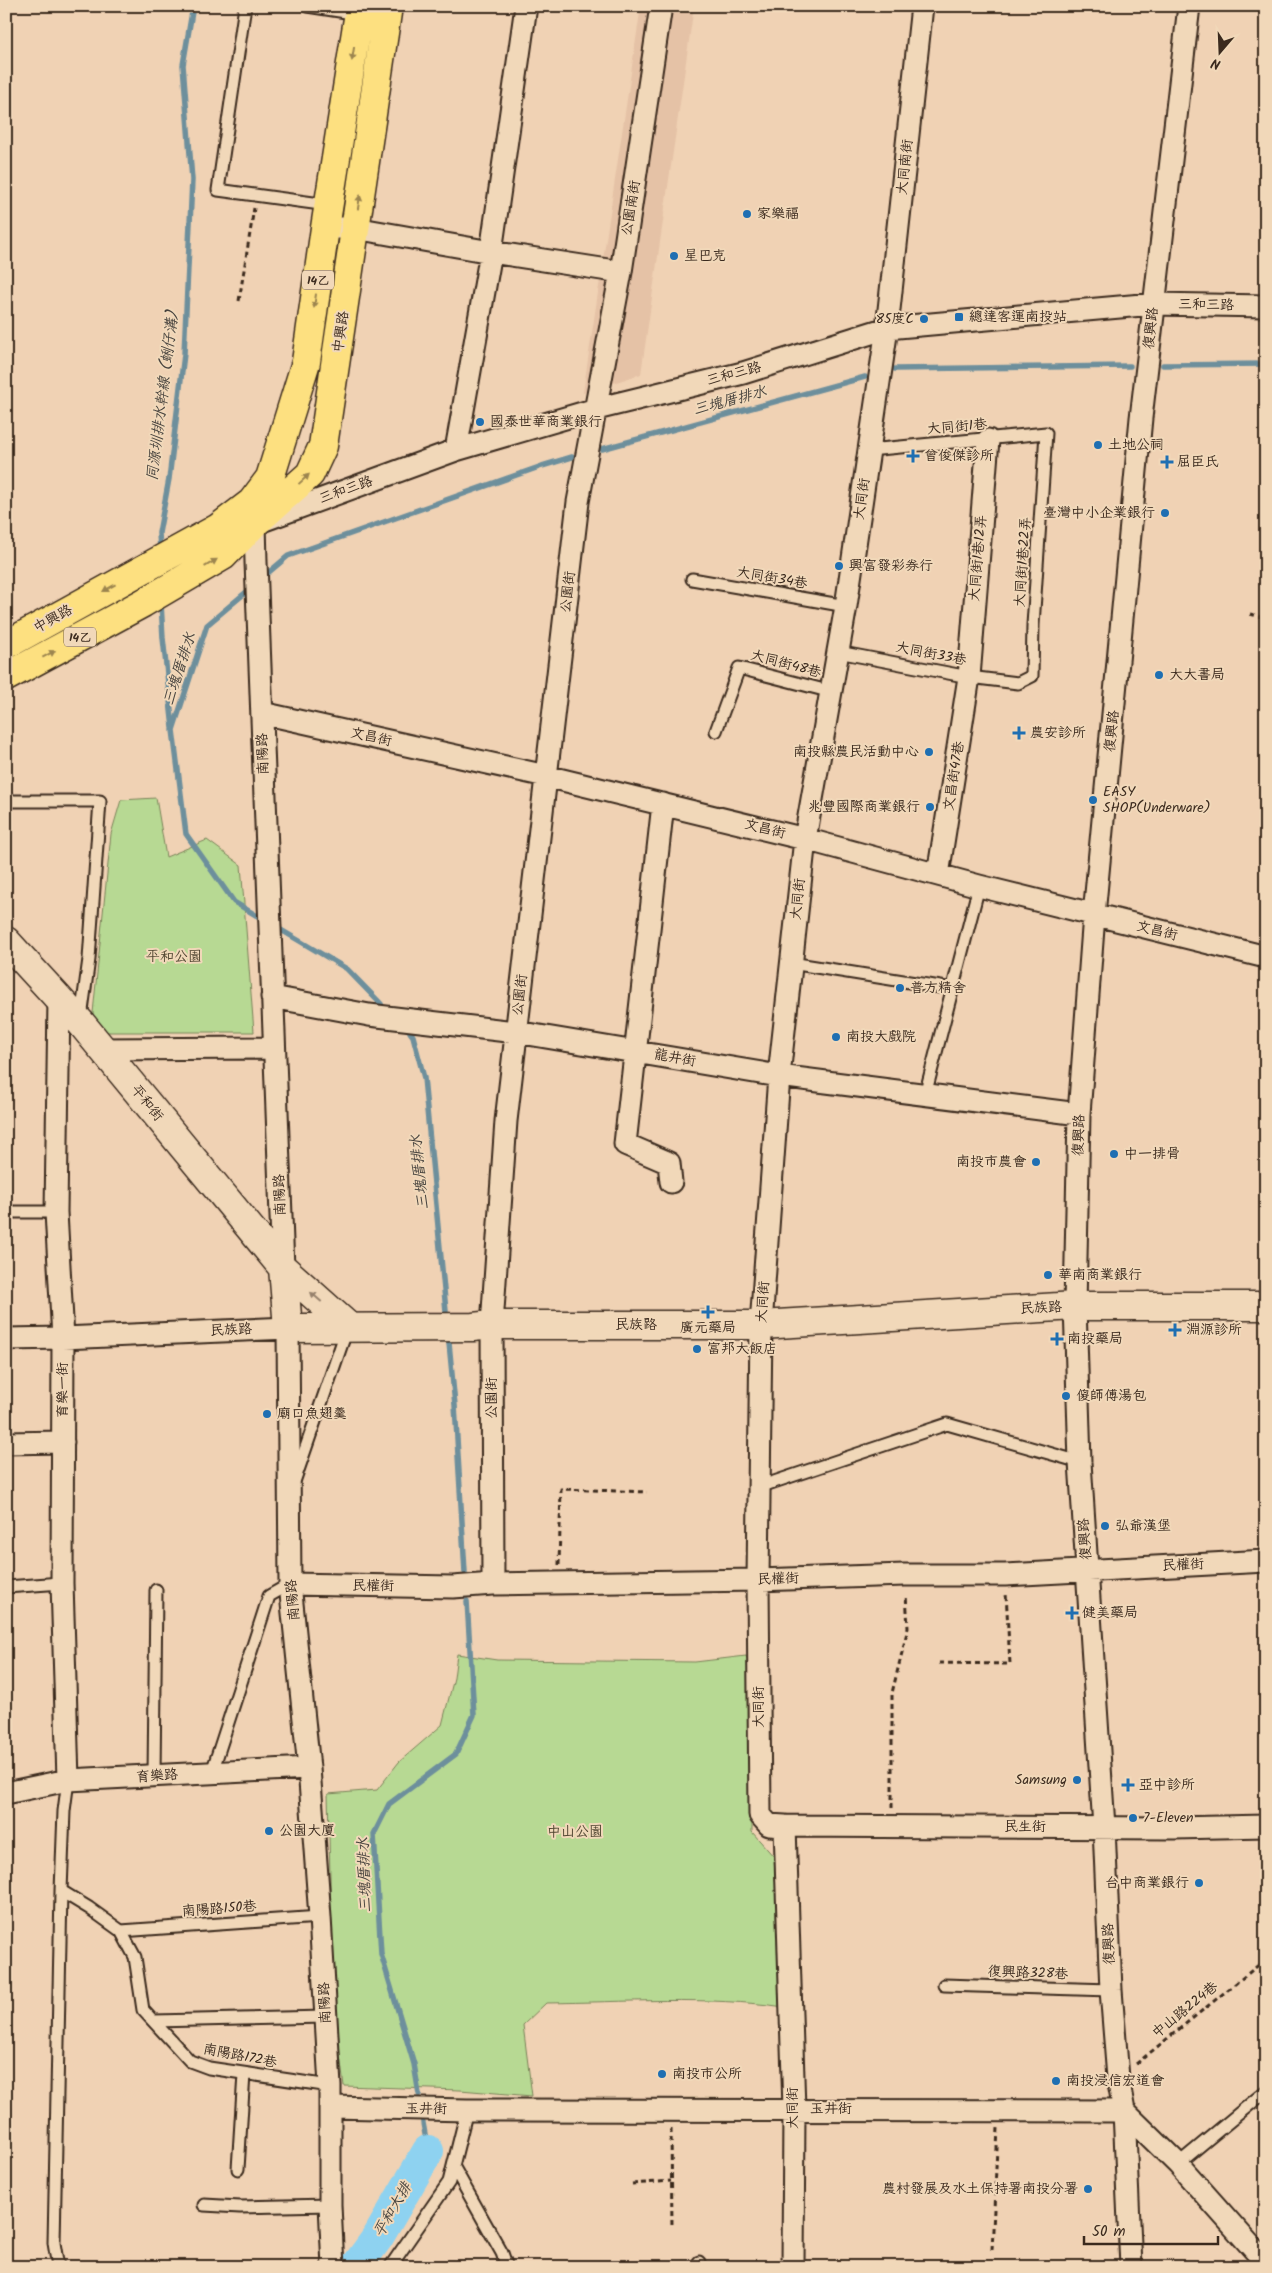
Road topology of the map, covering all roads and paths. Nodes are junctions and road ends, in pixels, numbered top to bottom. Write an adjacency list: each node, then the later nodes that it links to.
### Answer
1 (245, 6): 9 (lane)
2 (307, 6): 8 (lane)
3 (388, 6): 11 (main road, 中興路 / 14乙, one-way to 3)
4 (526, 6): 12 (street)
5 (661, 6): 13 (street, 公園南街)
6 (922, 6): 17 (street, 大同南街)
7 (1189, 6): 15 (street, 復興路)
8 (360, 10): 10 (main road, 中興路 / 14乙, one-way to 10)
9 (256, 195): 10 (lane); 14 (path)
10 (327, 216): 11 (street); 18 (main road, 中興路 / 14乙, one-way to 18)
11 (355, 228): 12 (street); 19 (main road, 中興路 / 14乙)
12 (491, 252): 13 (street); 23 (street)
13 (621, 272): 20 (street, 公園南街)
14 (239, 302)
15 (1153, 304): 16 (street, 三和三路); 17 (street, 三和三路); 46 (street, 復興路)
16 (1266, 306)
17 (887, 328): 20 (street, 三和三路); 24 (street, 大同街)
18 (306, 362): 19 (main road); 25 (main road, 中興路 / 14乙)
19 (336, 367): 26 (main road, 中興路 / 14乙, one-way to 19)
20 (596, 409): 23 (street, 三和三路); 40 (street, 公園街)
21 (1046, 434): 22 (lane, 大同街1巷); 36 (lane, 大同街1巷22弄)
22 (988, 440): 24 (lane, 大同街1巷); 35 (street, 大同街1巷12弄)
23 (456, 450): 26 (street, 三和三路)
24 (869, 450): 29 (street, 大同街)
25 (270, 478): 26 (street); 27 (main road, 中興路 / 14乙)
26 (255, 523): 27 (street, 三和三路); 34 (main road, 中興路 / 14乙, one-way to 26); 38 (street, 南陽路)
27 (218, 528): 32 (main road, 中興路 / 14乙, one-way to 32)
28 (692, 579): 29 (lane, 大同街34巷)
29 (846, 606): 33 (street, 大同街)
30 (1250, 614): 31 (path)
31 (1266, 618)
32 (6, 645)
33 (838, 652): 35 (lane, 大同街33巷); 37 (street, 大同街)
34 (6, 677)
35 (969, 677): 36 (lane, 大同街33巷); 44 (street, 文昌街47巷)
36 (1018, 683)
37 (832, 692): 39 (lane, 大同街48巷); 43 (street, 大同街)
38 (262, 713): 40 (street, 文昌街); 51 (street, 南陽路)
39 (716, 731)
40 (546, 776): 42 (street, 文昌街); 54 (street, 公園街)
41 (6, 801): 53 (lane)
42 (663, 804): 43 (street, 文昌街); 57 (street)
43 (805, 839): 44 (street, 文昌街); 49 (street, 大同街)
44 (938, 875): 45 (street, 文昌街)
45 (980, 886): 46 (street, 文昌街); 50 (lane)
46 (1094, 915): 48 (street, 文昌街); 60 (street, 復興路)
47 (6, 941): 52 (main road, 平和街)
48 (1266, 957)
49 (791, 963): 50 (lane); 58 (street, 大同街)
50 (953, 989): 59 (lane)
51 (272, 997): 54 (street, 龍井街); 55 (street, 南陽路)
52 (59, 999): 53 (main road, 平和街); 63 (street, 育樂一街)
53 (81, 1023): 56 (main road, 平和街)
54 (516, 1032): 57 (street, 龍井街); 67 (street, 公園街)
55 (274, 1048): 56 (street); 64 (street, 南陽路)
56 (102, 1049): 64 (main road, 平和街)
57 (635, 1051): 58 (street, 龍井街); 61 (street)
58 (779, 1076): 59 (street, 龍井街); 69 (street, 大同街)
59 (925, 1095): 60 (street, 龍井街)
60 (1079, 1114): 65 (street, 復興路)
61 (671, 1182)
62 (6, 1212): 63 (lane)
63 (56, 1212): 72 (street, 育樂一街)
64 (283, 1268): 68 (main road, 平和街, one-way to 64); 70 (main road, 南陽路)
65 (1075, 1306): 66 (main road, 民族路); 69 (main road, 民族路); 75 (street, 復興路)
66 (1266, 1306)
67 (492, 1324): 68 (main road, 民族路); 69 (main road, 民族路); 87 (street, 公園街)
68 (348, 1326): 70 (main road, 民族路); 78 (lane)
69 (761, 1326): 76 (street, 大同街)
70 (288, 1328): 72 (street, 民族路); 78 (street, 南陽路)
71 (6, 1338): 72 (street, 民族路)
72 (63, 1338): 73 (street, 育樂一街)
73 (63, 1442): 74 (street); 84 (street, 育樂一街)
74 (6, 1443)
75 (1080, 1462): 76 (lane); 80 (street, 復興路)
76 (759, 1487): 83 (street, 大同街)
77 (647, 1492): 85 (path)
78 (289, 1495): 86 (street, 南陽路)
79 (1266, 1561): 80 (street, 民權街)
80 (1087, 1570): 82 (street, 民權街); 99 (street, 復興路)
81 (904, 1574): 82 (street, 民權街); 83 (street, 民權街); 97 (path)
82 (1005, 1575): 90 (path)
83 (758, 1580): 85 (street, 民權街); 96 (street, 大同街)
84 (62, 1583): 88 (lane); 94 (street, 育樂一街)
85 (559, 1583): 87 (street, 民權街)
86 (290, 1584): 87 (street, 民權街); 91 (street, 南陽路); 92 (lane)
87 (494, 1584)
88 (6, 1587)
89 (156, 1590): 93 (lane)
90 (939, 1663)
91 (309, 1768): 92 (street, 育樂路); 101 (street, 南陽路)
92 (212, 1772): 93 (street, 育樂路)
93 (154, 1776): 94 (street, 育樂路)
94 (68, 1780): 95 (street, 育樂路); 100 (lane)
95 (6, 1792)
96 (785, 1826): 97 (street, 民生街); 113 (street, 大同街)
97 (892, 1826): 99 (street, 民生街)
98 (1266, 1826): 99 (street, 民生街)
99 (1104, 1827): 105 (street, 復興路)
100 (60, 1891): 102 (lane, 南陽路172巷); 129 (lane)
101 (320, 1917): 102 (lane, 南陽路150巷); 106 (street, 南陽路)
102 (120, 1931): 107 (lane, 南陽路172巷)
103 (1266, 1959): 109 (path, 中山路224巷)
104 (944, 1985): 105 (lane, 復興路328巷)
105 (1111, 1990): 109 (street, 復興路)
106 (325, 2017): 107 (lane); 110 (street, 南陽路)
107 (154, 2021): 108 (lane, 南陽路172巷)
108 (244, 2074): 110 (lane, 南陽路172巷); 120 (lane)
109 (1118, 2078): 117 (street, 復興路)
110 (330, 2086): 112 (street, 南陽路)
111 (1266, 2091): 118 (lane)
112 (331, 2107): 114 (street, 玉井街); 124 (street, 南陽路)
113 (794, 2109): 115 (street, 玉井街); 116 (street, 玉井街); 132 (street, 大同街)
114 (467, 2110): 116 (street, 玉井街); 119 (lane)
115 (999, 2110): 117 (street, 玉井街); 126 (path)
116 (670, 2111): 121 (path)
117 (1124, 2111): 118 (street); 133 (street, 復興路)
118 (1178, 2164): 128 (street)
119 (453, 2166): 130 (lane); 131 (lane)
120 (238, 2169)
121 (671, 2180): 122 (path); 125 (path)
122 (632, 2184)
123 (204, 2205): 124 (lane)
124 (330, 2205): 127 (street, 南陽路)
125 (672, 2228)
126 (992, 2250)
127 (329, 2262)
128 (1266, 2263)
129 (58, 2267)
130 (390, 2267)
131 (507, 2267)
132 (793, 2267)
133 (1131, 2267)

